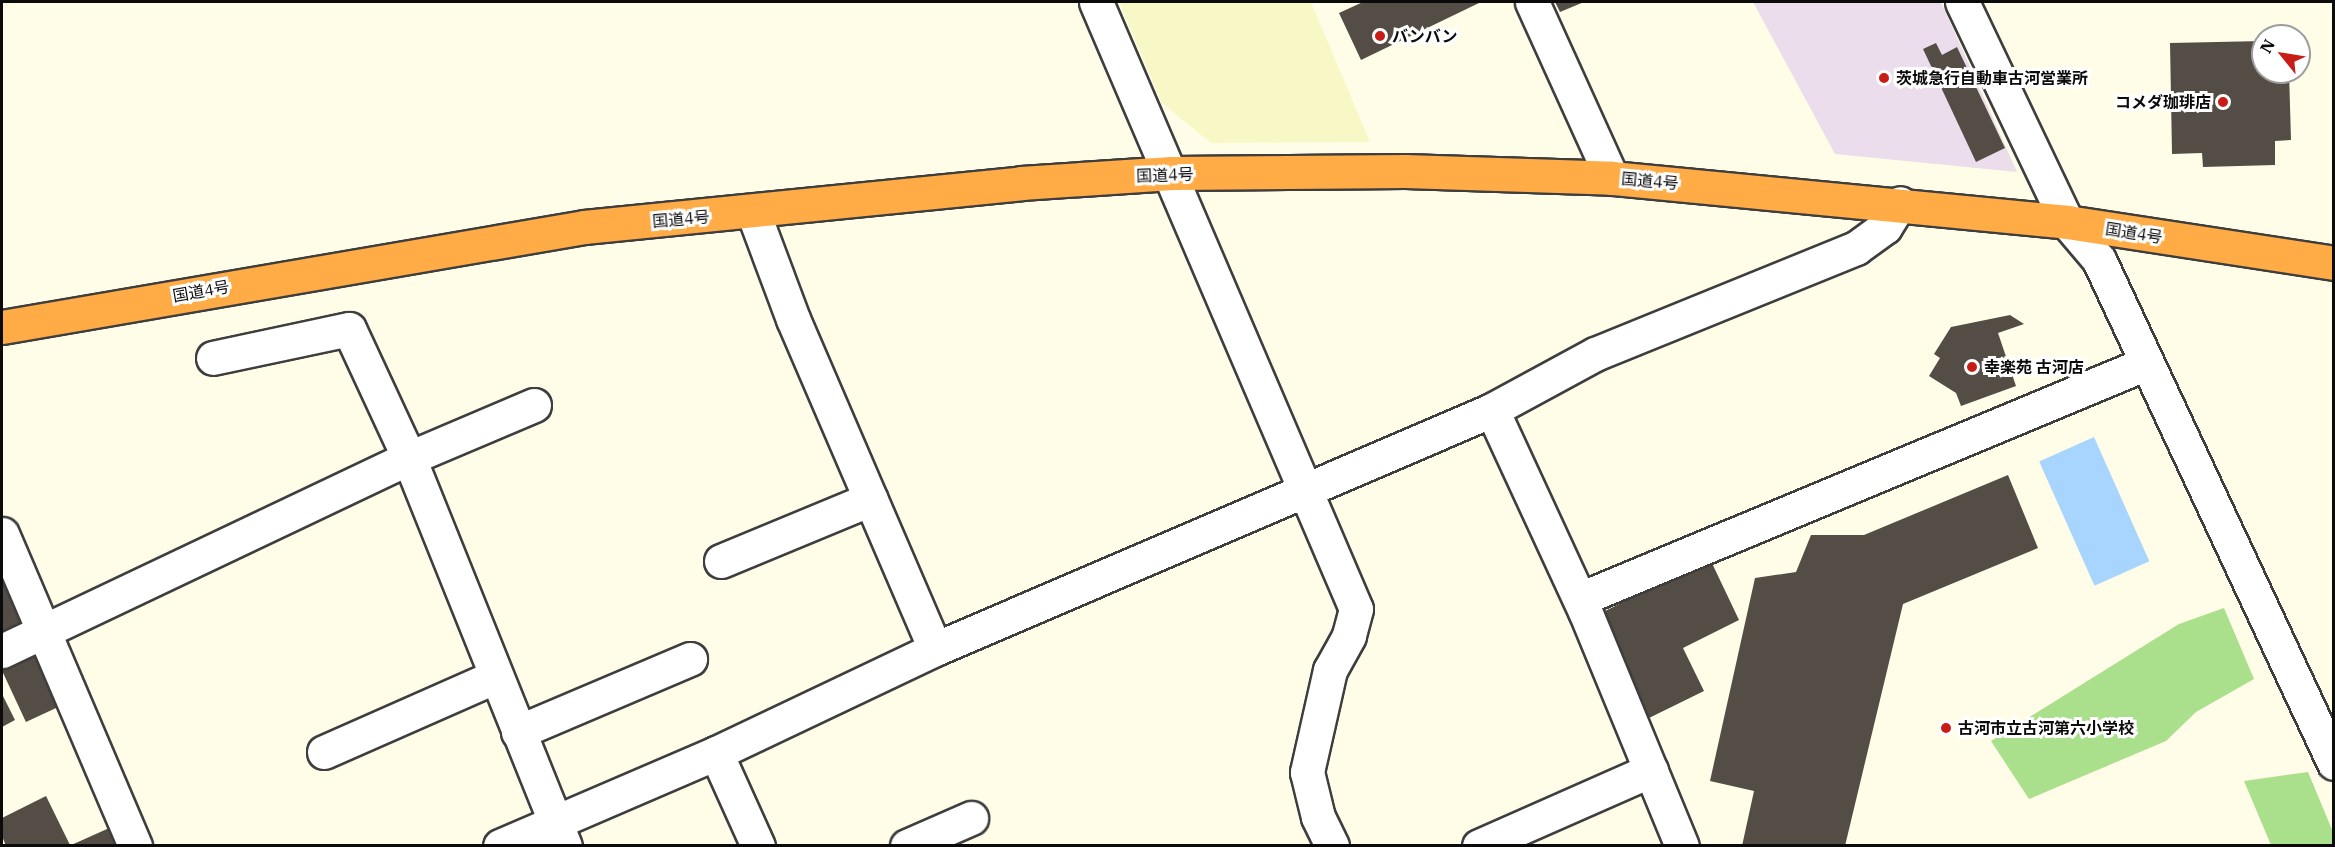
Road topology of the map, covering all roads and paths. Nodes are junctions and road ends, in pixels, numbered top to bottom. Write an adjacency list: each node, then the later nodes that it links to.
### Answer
1 (1096, 2): 4 (street)
2 (1532, 2): 5 (street)
3 (1962, 2): 8 (street)
4 (1173, 174): 5 (highway, 国道4号); 7 (highway, 国道4号); 16 (street)
5 (1612, 178): 6 (highway, 国道4号)
6 (1900, 203): 8 (highway, 国道4号); 14 (street)
7 (753, 212): 10 (highway, 国道4号); 17 (street)
8 (2067, 222): 9 (highway, 国道4号); 12 (street)
9 (2334, 263)
10 (2, 327)
11 (213, 358): 15 (street)
12 (2146, 363): 20 (street); 29 (street)
13 (534, 405): 15 (street)
14 (1492, 410): 16 (street); 20 (street)
15 (409, 458): 21 (street); 25 (street)
16 (1304, 492): 22 (street); 37 (street)
17 (871, 500): 19 (street); 22 (street)
18 (2, 534): 21 (street)
19 (722, 561)
20 (1580, 599): 30 (street)
21 (45, 632): 23 (street); 33 (street)
22 (935, 649): 28 (street)
23 (2, 651)
24 (690, 659): 26 (street)
25 (495, 676): 26 (street); 27 (street)
26 (518, 732): 32 (street)
27 (324, 752)
28 (716, 753): 32 (street); 35 (street)
29 (2334, 763)
30 (1651, 770): 38 (street); 39 (street)
31 (971, 818): 36 (street)
32 (559, 834): 34 (street)
33 (135, 846)
34 (500, 846)
35 (758, 846)
36 (907, 846)
37 (1332, 846)
38 (1479, 846)
39 (1682, 846)

